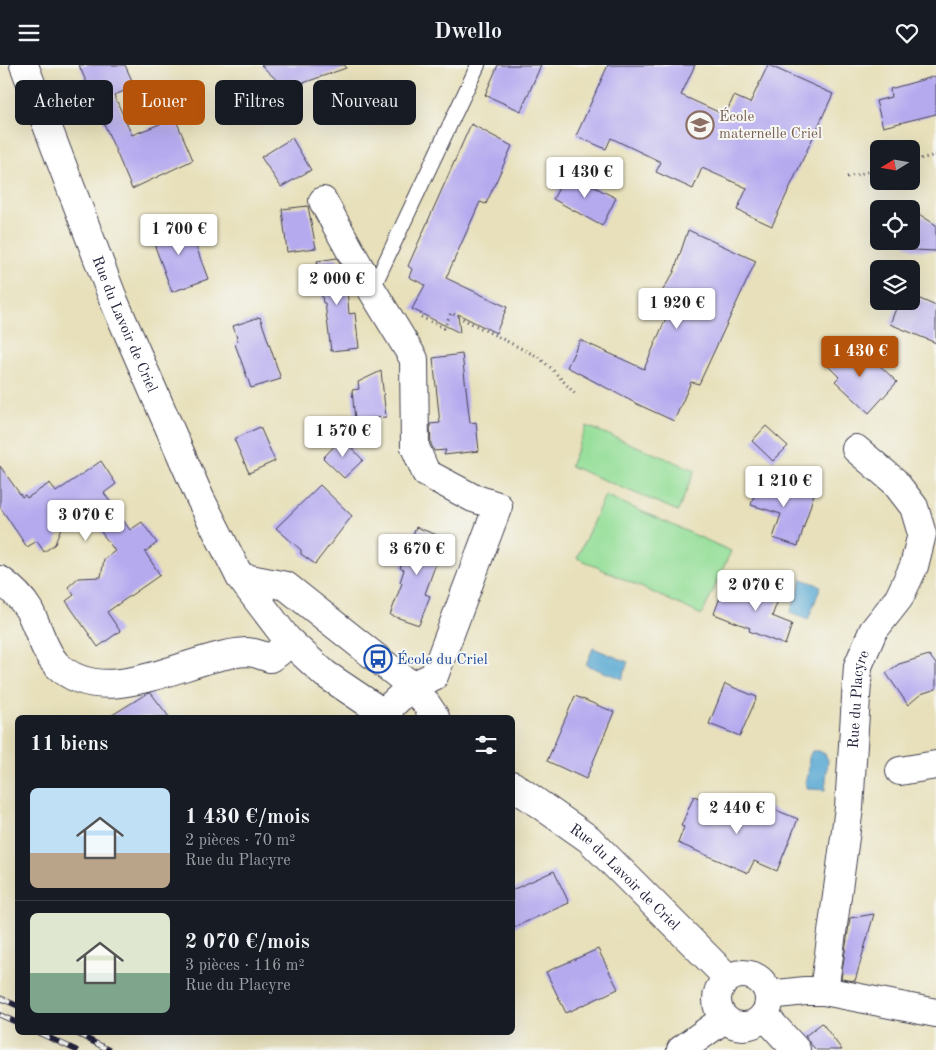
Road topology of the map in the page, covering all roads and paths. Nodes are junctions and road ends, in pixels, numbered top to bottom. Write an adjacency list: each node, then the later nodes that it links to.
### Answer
1 (24, 65): 12 (street, Rue du Lavoir de Criel)
2 (478, 65): 8 (lane)
3 (936, 155): 4 (path)
4 (920, 159)
5 (870, 171): 6 (path)
6 (846, 177)
7 (323, 201): 8 (street, Rue du Lavoir de Criel)
8 (372, 290): 9 (street, Rue du Lavoir de Criel)
9 (386, 314): 10 (path); 15 (street, Rue du Lavoir de Criel)
10 (577, 397)
11 (856, 449): 23 (street, Rue du Placyre)
12 (240, 577): 14 (street, Rue du Lavoir de Criel); 15 (street)
13 (0, 580): 14 (street)
14 (287, 639): 16 (street, Rue du Lavoir de Criel)
15 (412, 686): 17 (street, Rue du Lavoir de Criel); 18 (street)
16 (385, 715)
17 (387, 715)
18 (433, 715)
19 (936, 765): 20 (street)
20 (900, 771)
21 (515, 787): 22 (street, Rue du Lavoir de Criel)
22 (728, 978): 24 (street); 26 (street)
23 (824, 991): 24 (street); 25 (street)
24 (766, 1005): 26 (street); 28 (street)
25 (936, 1013)
26 (724, 1019): 27 (street)
27 (681, 1050)
28 (796, 1050)

